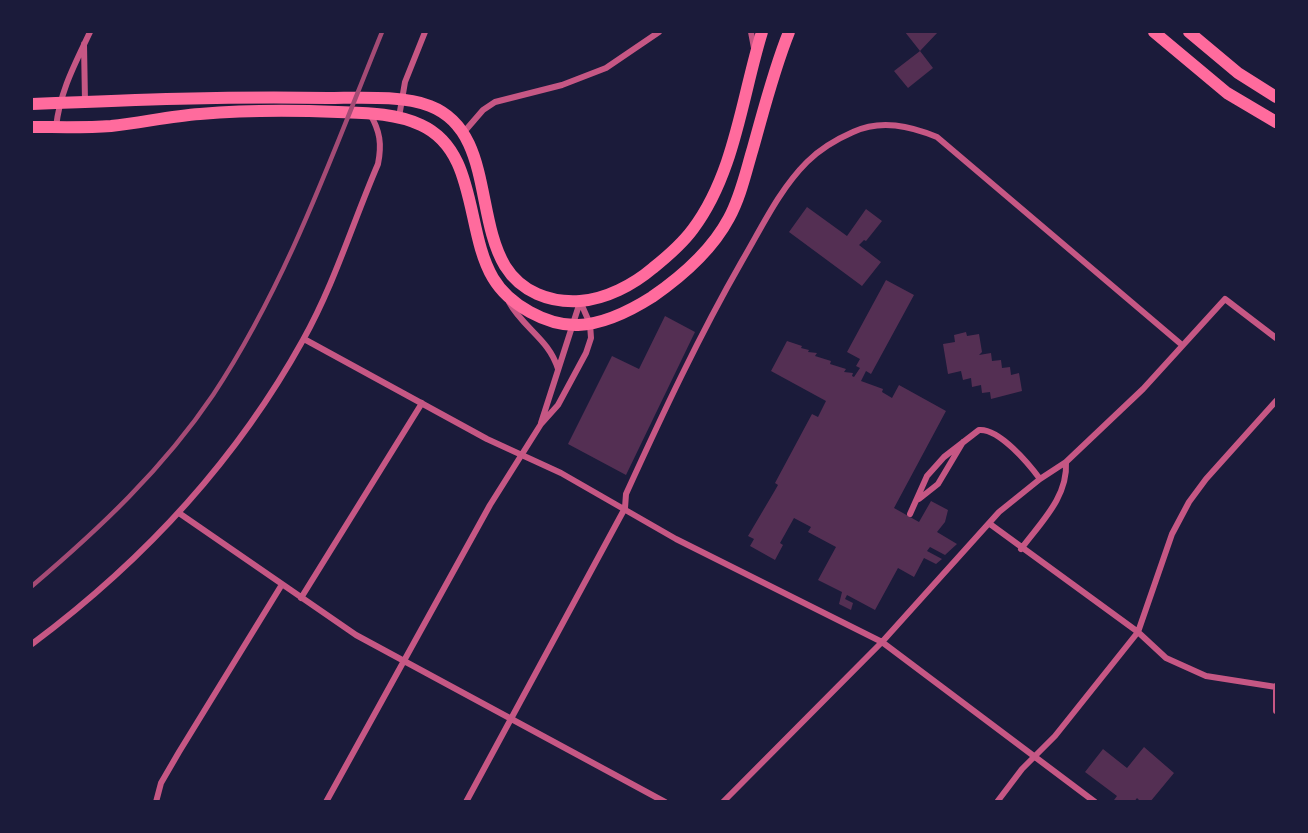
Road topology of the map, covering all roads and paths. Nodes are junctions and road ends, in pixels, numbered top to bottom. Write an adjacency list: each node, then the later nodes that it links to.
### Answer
1 (90, 32): 9 (street)
2 (425, 32): 12 (street)
3 (659, 32): 21 (street)
4 (751, 32): 10 (street)
5 (762, 32): 10 (main road)
6 (789, 32): 24 (main road)
7 (1154, 32): 18 (main road)
8 (1189, 32): 11 (main road)
9 (84, 44): 13 (street); 14 (street)
10 (755, 52): 23 (main road)
11 (1276, 97)
12 (401, 101): 13 (main road); 17 (street); 21 (main road)
13 (85, 102): 14 (main road)
14 (58, 103): 15 (main road); 20 (street)
15 (32, 104)
16 (369, 113): 17 (main road); 20 (main road); 27 (street)
17 (399, 117): 22 (main road)
18 (1276, 122)
19 (32, 127): 20 (main road)
20 (56, 127)
21 (464, 132): 23 (main road)
22 (502, 290): 25 (main road); 29 (street)
23 (580, 301): 24 (street); 25 (street)
24 (590, 324): 25 (main road); 32 (street)
25 (572, 325): 29 (street)
26 (1276, 338): 28 (street)
27 (304, 339): 31 (street); 39 (street)
28 (1182, 345): 35 (street); 38 (street)
29 (558, 370): 32 (street)
30 (1276, 401): 45 (street)
31 (422, 403): 34 (street); 44 (street)
32 (541, 424): 34 (street)
33 (965, 439): 36 (street); 37 (street); 37 (street)
34 (523, 454): 38 (street); 48 (street)
35 (1066, 462): 36 (street); 42 (street)
36 (1040, 479): 41 (street)
37 (919, 499): 40 (street)
38 (625, 508): 46 (street); 51 (street)
39 (179, 513): 43 (street); 47 (street)
40 (910, 514)
41 (990, 524): 42 (street); 46 (street)
42 (1021, 549): 45 (street)
43 (281, 586): 44 (street); 53 (street)
44 (301, 598): 48 (street)
45 (1138, 632): 49 (street); 52 (street)
46 (882, 642): 52 (street); 57 (street)
47 (32, 644)
48 (402, 662): 51 (street); 54 (street)
49 (1276, 686): 50 (street)
50 (1276, 711)
51 (511, 718): 55 (street); 56 (street)
52 (1037, 756): 58 (street); 59 (street)
53 (156, 801)
54 (326, 801)
55 (466, 801)
56 (665, 801)
57 (723, 801)
58 (997, 801)
59 (1095, 801)

